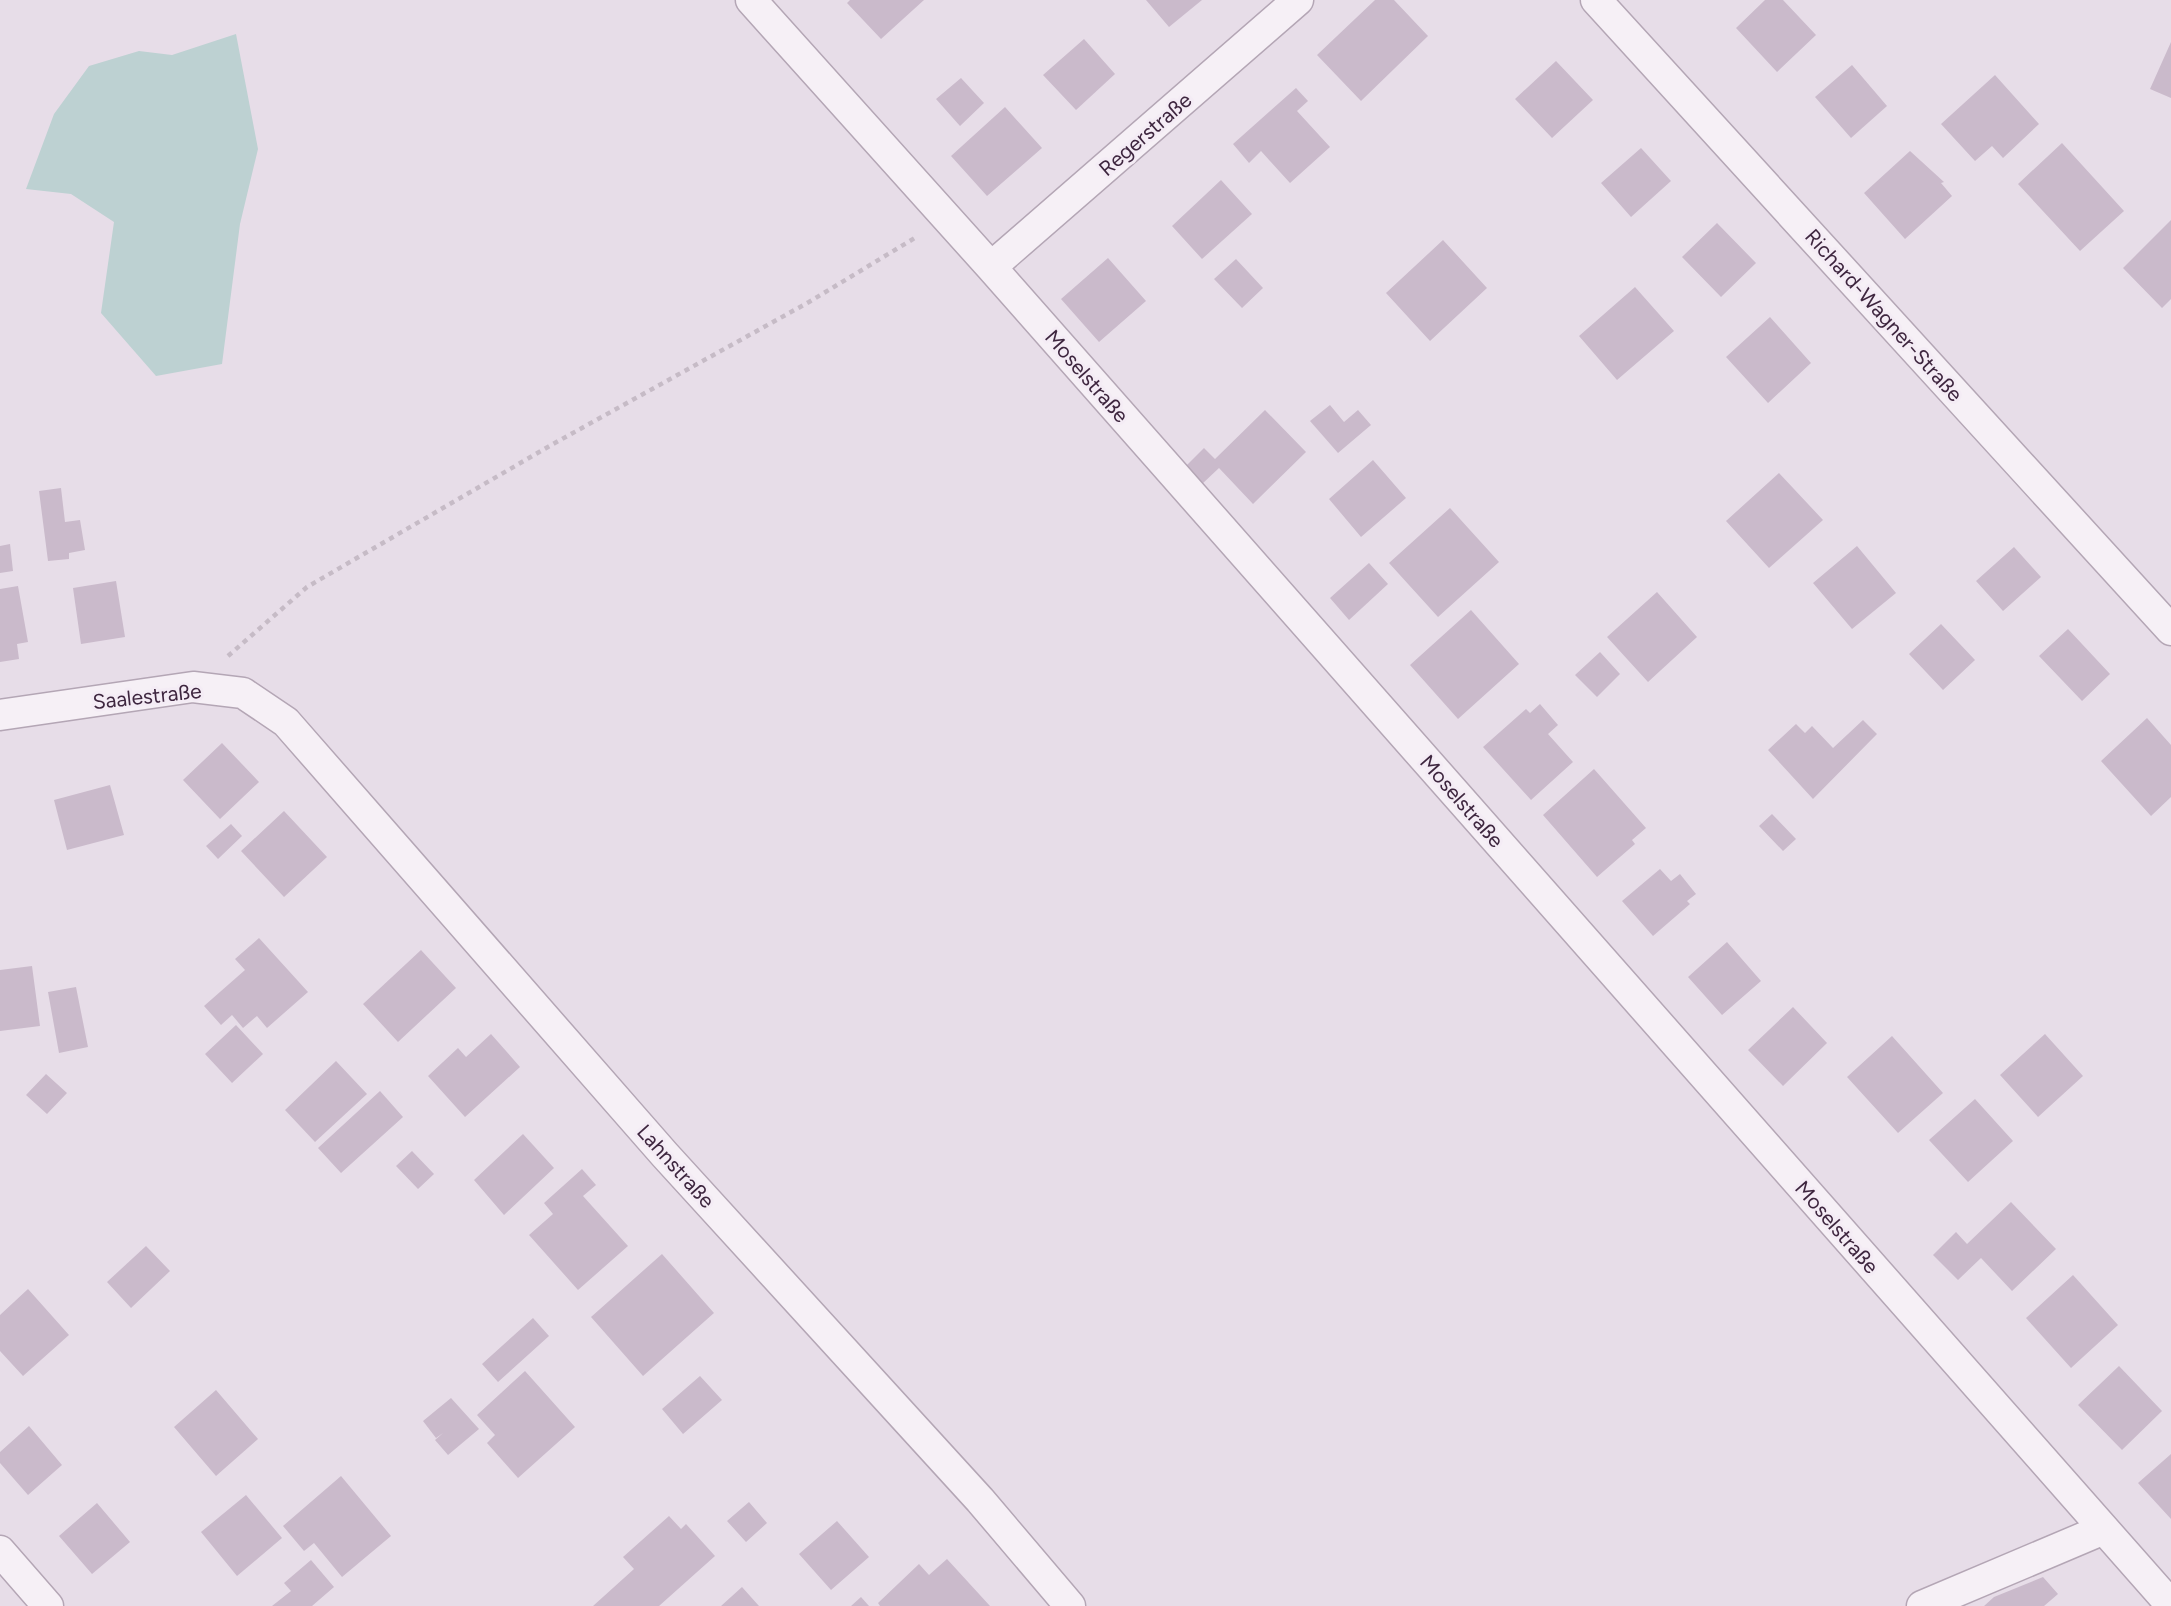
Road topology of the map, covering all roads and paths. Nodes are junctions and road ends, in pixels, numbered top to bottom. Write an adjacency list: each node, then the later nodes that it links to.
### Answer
1 (751, 0): 4 (street, Moselstraße)
2 (1298, 0): 5 (street, Regerstraße)
3 (1597, 0): 6 (street, Richard-Wagner-Straße)
4 (946, 219): 5 (street, Moselstraße); 7 (path)
5 (991, 267): 10 (street, Moselstraße)
6 (2171, 630)
7 (193, 687): 8 (street, Saalestraße); 9 (street, Saalestraße)
8 (0, 715)
9 (286, 722): 14 (street, Lahnstraße)
10 (2104, 1529): 12 (street, Moselstraße); 15 (street)
11 (0, 1551): 13 (street)
12 (2171, 1605)
13 (48, 1606)
14 (1070, 1606)
15 (1922, 1606)

